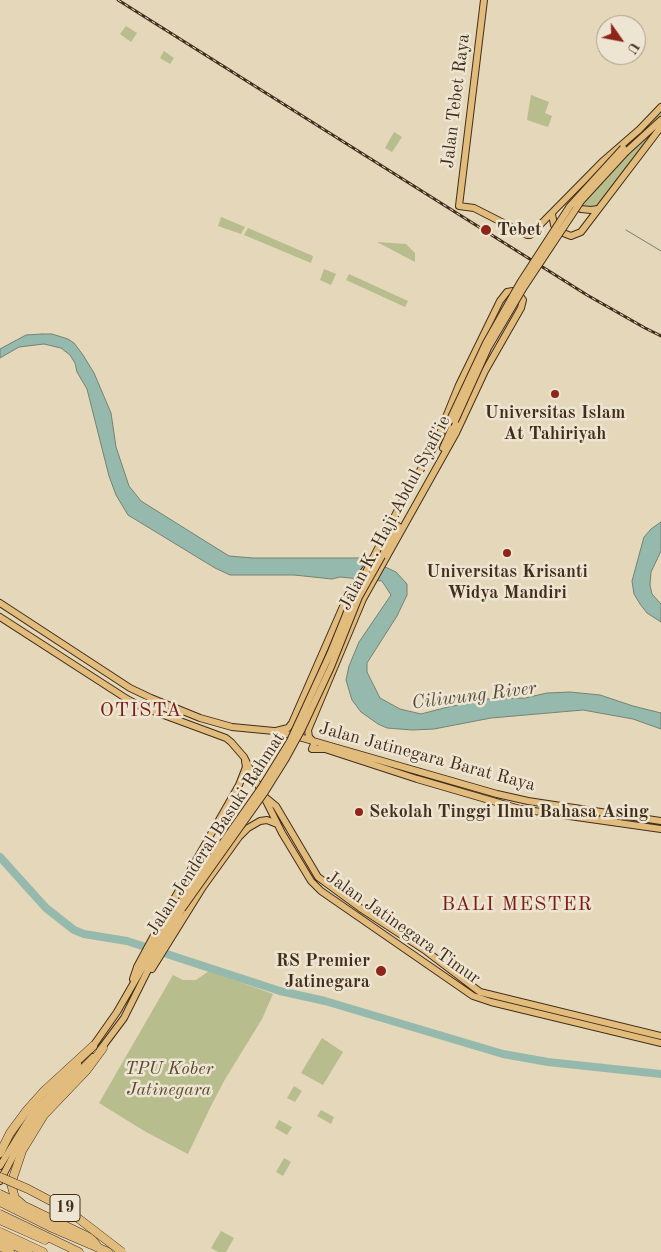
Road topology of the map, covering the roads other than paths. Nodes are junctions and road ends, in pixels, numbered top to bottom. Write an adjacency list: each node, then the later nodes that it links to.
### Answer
1 (484, 0): 10 (main road, Jalan Tebet Raya)
2 (661, 107): 5 (main road, Jalan K. Haji Abdul Syafi'ie)
3 (661, 120): 6 (main road, Jalan K. Haji Abdul Syafi'ie)
4 (661, 127): 8 (main road)
5 (640, 128): 6 (main road, Jalan K. Haji Abdul Syafi'ie); 7 (main road, Jalan K. Haji Abdul Syafi'ie)
6 (625, 150): 13 (main road, Jalan K. Haji Abdul Syafi'ie, bridge); 15 (main road, Jalan K. Haji Abdul Syafi'ie, bridge)
7 (572, 193): 8 (main road); 9 (main road, Jalan K. Haji Abdul Syafi'ie)
8 (598, 209): 9 (main road)
9 (552, 214): 10 (main road, Jalan K. Haji Abdul Syafi'ie)
10 (532, 235)
11 (492, 318): 12 (main road); 12 (main road, Jalan K. Haji Abdul Syafi'ie); 13 (main road, Jalan K. Haji Abdul Syafi'ie)
12 (509, 328): 14 (main road, Jalan K. Haji Abdul Syafi'ie)
13 (439, 437): 18 (main road, Jalan K. Haji Abdul Syafi'ie)
14 (446, 451): 15 (main road); 17 (main road, Jalan K. Haji Abdul Syafi'ie)
15 (438, 455): 16 (main road, Jalan K. Haji Abdul Syafi'ie)
16 (407, 510): 17 (main road); 18 (main road, Jalan K. Haji Abdul Syafi'ie)
17 (407, 519): 18 (main road, Jalan K. Haji Abdul Syafi'ie)
18 (379, 557): 21 (main road, Jalan K. Haji Abdul Syafi'ie, bridge); 22 (main road, Jalan K. Haji Abdul Syafi'ie); 34 (main road, Jalan Jenderal Basuki Rahmat, bridge)
19 (0, 603): 23 (main road, Jalan Jatinegara Barat Raya)
20 (0, 617): 25 (main road, Jalan Jatinegara Timur)
21 (307, 691): 22 (main road); 23 (main road, Jalan K. Haji Abdul Syafi'ie)
22 (320, 699): 24 (main road, Jalan K. Haji Abdul Syafi'ie)
23 (274, 732): 24 (main road, Jalan Jatinegara Barat Raya)
24 (313, 746): 27 (main road, Jalan Jatinegara Barat Raya); 29 (main road, Jalan Jatinegara Barat Raya)
25 (244, 757): 26 (main road, Jalan Jatinegara Timur); 30 (main road, Jalan Jenderal Basuki Rahmat)
26 (264, 796): 28 (main road, Jalan Jatinegara Timur); 32 (main road, Jalan Jatinegara Timur)
27 (661, 821)
28 (278, 825): 31 (main road, Jalan Jenderal Basuki Rahmat); 33 (main road, Jalan Jatinegara Timur)
29 (661, 829)
30 (201, 853): 31 (main road); 35 (main road, Jalan Jenderal Basuki Rahmat)
31 (218, 866): 37 (main road, Jalan Jenderal Basuki Rahmat)
32 (342, 896): 33 (main road); 38 (main road, Jalan Jatinegara Timur)
33 (338, 902): 39 (main road, Jalan Jatinegara Timur)
34 (180, 907): 35 (main road, Jalan Jenderal Basuki Rahmat); 36 (main road, Jalan Jenderal Basuki Rahmat)
35 (154, 941): 36 (main road, Jalan Jenderal Basuki Rahmat)
36 (149, 955): 37 (main road, Jalan Jenderal Basuki Rahmat); 40 (main road, Jalan Jenderal Basuki Rahmat)
37 (138, 991): 41 (main road, Jalan Jenderal Basuki Rahmat)
38 (661, 1036)
39 (661, 1043)
40 (93, 1046): 42 (highway); 43 (main road, Jalan Jenderal Basuki Rahmat)
41 (103, 1048): 45 (main road, Jalan Jenderal Basuki Rahmat); 48 (highway)
42 (0, 1153)
43 (0, 1166)
44 (0, 1177): 60 (highway, 19, bridge)
45 (0, 1181)
46 (0, 1194): 48 (highway)
47 (0, 1202): 53 (highway); 53 (highway)
48 (22, 1204): 53 (highway)
49 (0, 1218): 57 (highway); 58 (highway)
50 (0, 1232): 56 (highway)
51 (0, 1239): 55 (highway)
52 (0, 1246): 54 (highway)
53 (98, 1250): 59 (highway)
54 (10, 1252)
55 (28, 1252)
56 (43, 1252)
57 (71, 1252)
58 (79, 1252)
59 (108, 1252)
60 (122, 1252)

